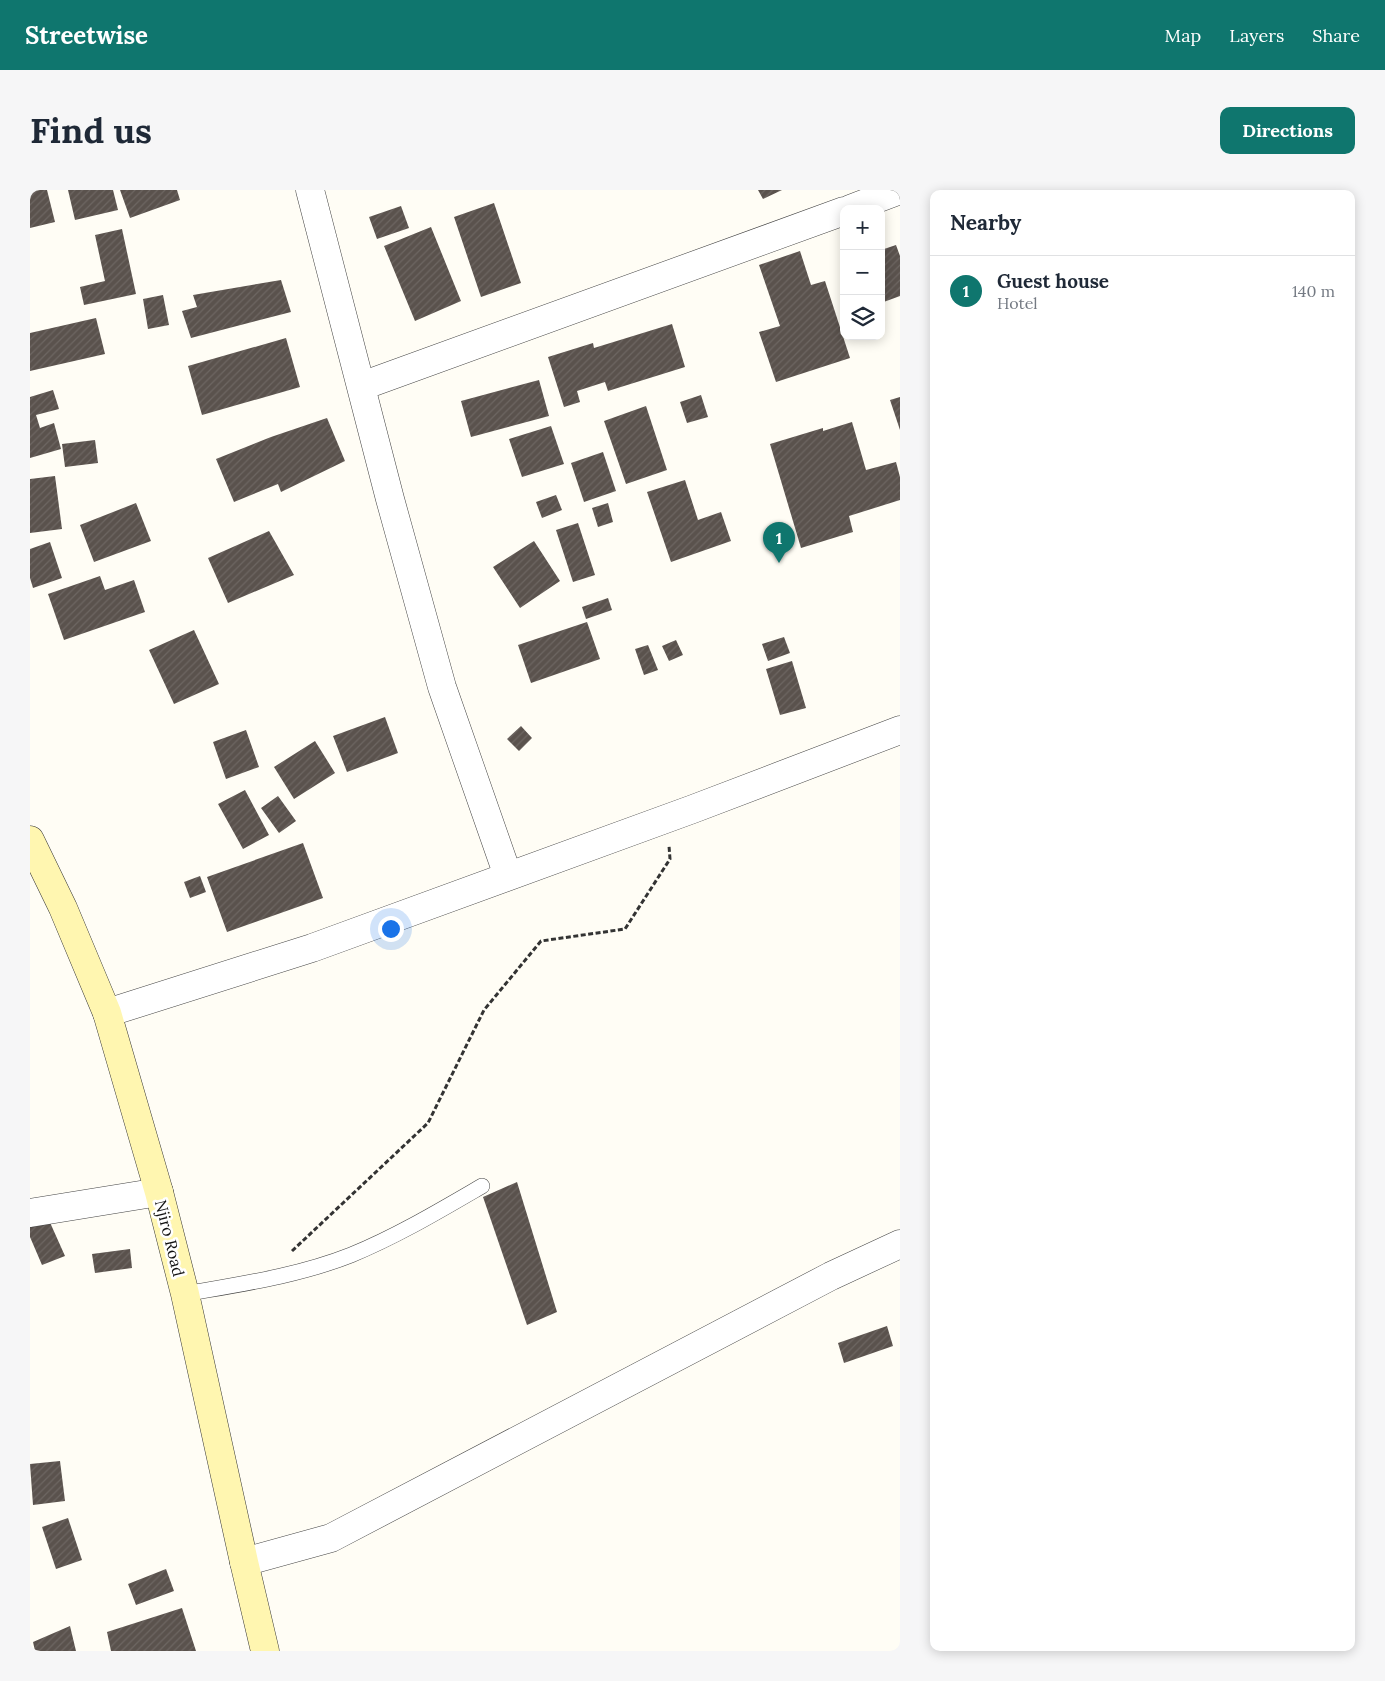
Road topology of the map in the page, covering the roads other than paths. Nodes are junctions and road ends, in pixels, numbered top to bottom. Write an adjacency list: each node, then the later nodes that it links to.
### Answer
1 (310, 190): 5 (street)
2 (900, 190): 3 (street)
3 (861, 205)
4 (840, 212): 5 (street)
5 (362, 386): 8 (street)
6 (900, 730): 8 (street)
7 (30, 840): 9 (street, Njiro Road)
8 (508, 876): 9 (street)
9 (107, 1013): 11 (street, Njiro Road)
10 (482, 1186): 14 (lane)
11 (159, 1192): 12 (street); 14 (street, Njiro Road)
12 (30, 1214)
13 (900, 1244): 15 (street)
14 (184, 1294): 15 (street, Njiro Road)
15 (244, 1562): 16 (street, Njiro Road)
16 (265, 1651)

